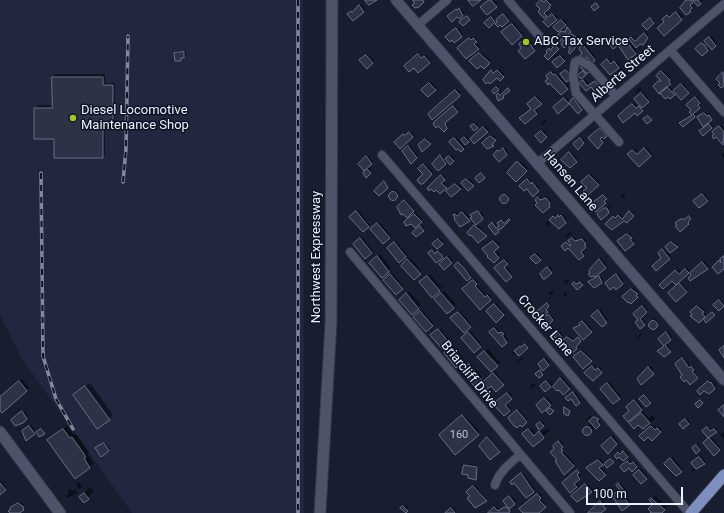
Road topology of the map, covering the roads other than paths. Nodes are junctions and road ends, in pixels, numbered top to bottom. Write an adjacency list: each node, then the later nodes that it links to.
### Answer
1 (332, 0): 22 (main road, Northwest Expressway)
2 (396, 0): 6 (street, Hansen Lane)
3 (447, 0): 6 (street)
4 (508, 0): 7 (street)
5 (724, 4): 8 (street, Alberta Street)
6 (418, 25): 14 (street, Hansen Lane)
7 (540, 37)
8 (670, 50): 9 (street, Alberta Street); 10 (street)
9 (616, 96): 11 (street, Alberta Street); 11 (street)
10 (724, 112)
11 (595, 114): 12 (street); 14 (street, Alberta Street)
12 (620, 142)
13 (382, 155): 24 (street, Crocker Lane)
14 (538, 163): 16 (street, Hansen Lane)
15 (350, 252): 18 (street, Briarcliff Drive)
16 (724, 380)
17 (0, 432): 21 (main road)
18 (520, 455): 20 (street); 23 (street, Briarcliff Drive)
19 (724, 475): 24 (main road)
20 (494, 485)
21 (60, 513)
22 (320, 513)
23 (570, 513)
24 (690, 513)

